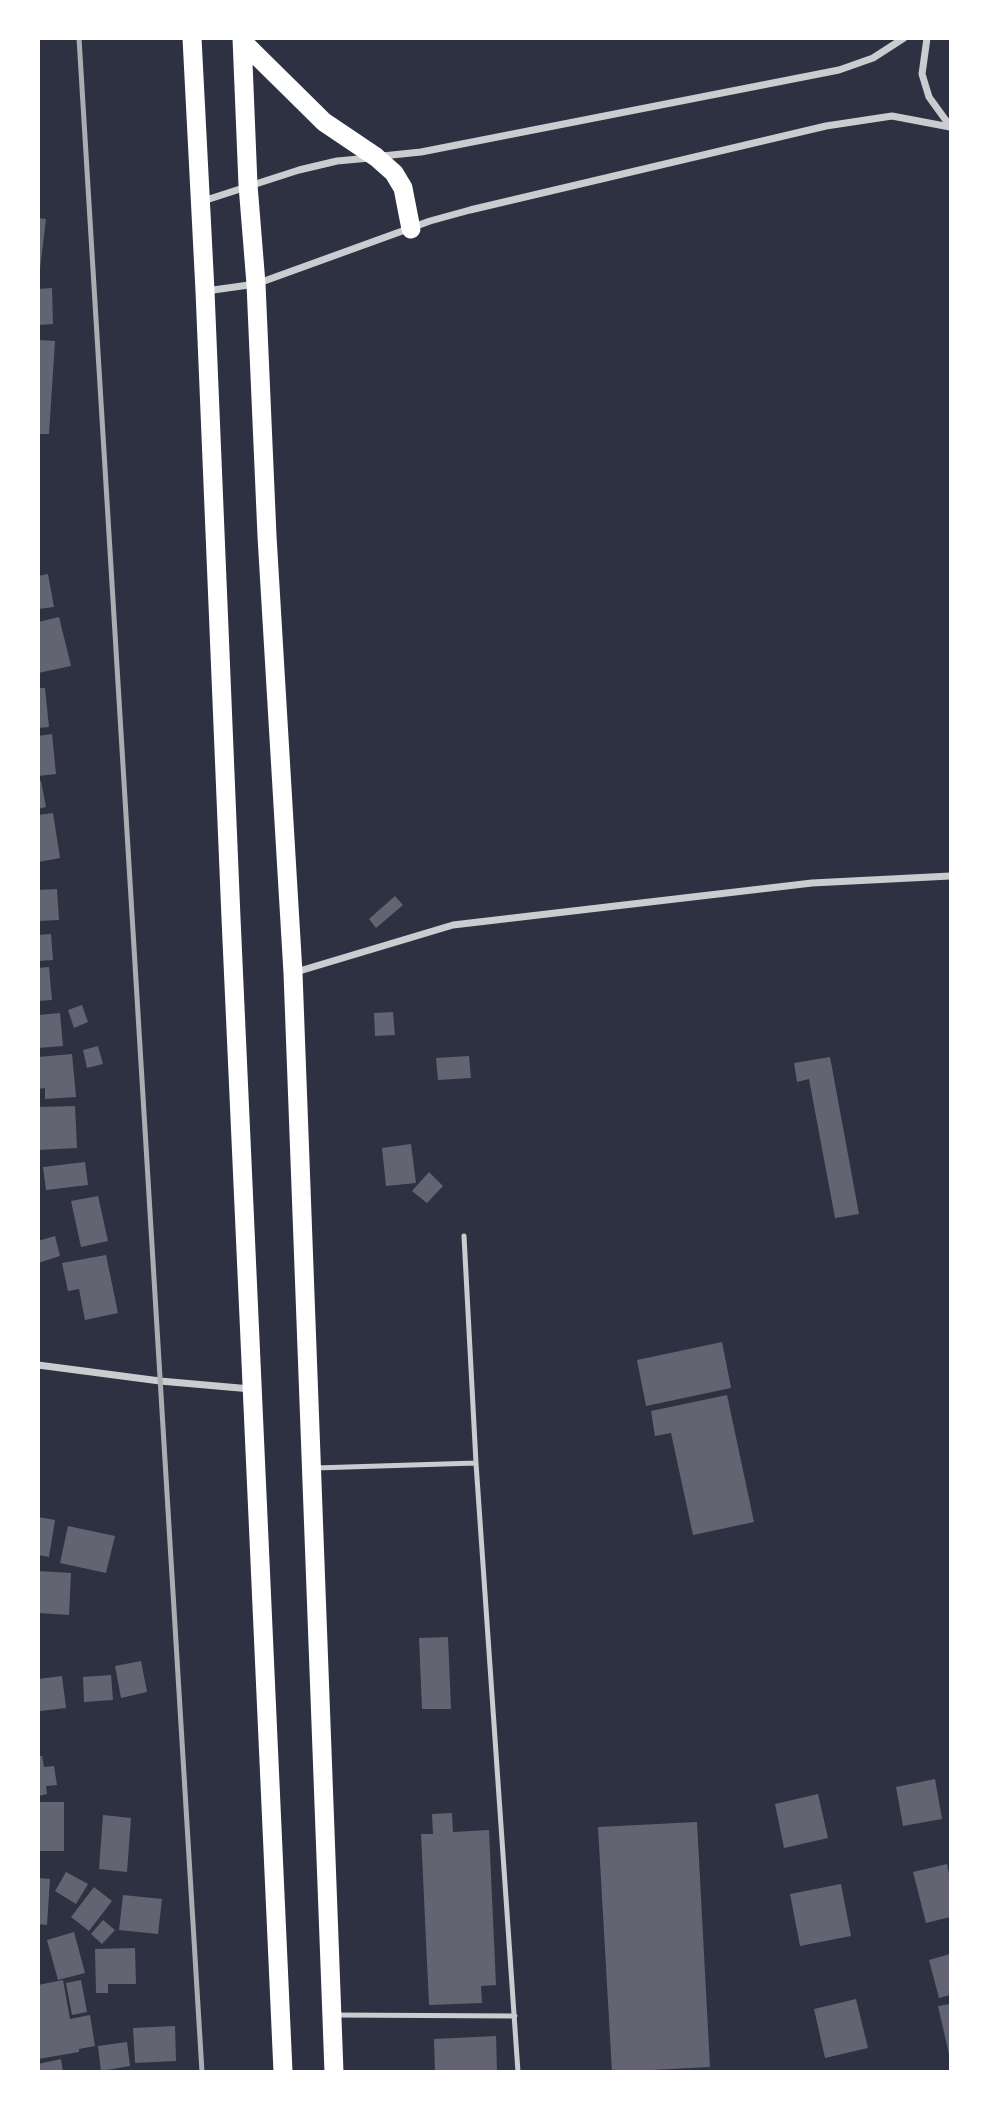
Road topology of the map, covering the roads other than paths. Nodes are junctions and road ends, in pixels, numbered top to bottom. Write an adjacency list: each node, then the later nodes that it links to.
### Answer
1 (192, 38): 8 (highway)
2 (904, 38): 6 (street)
3 (926, 38): 5 (street)
4 (242, 39): 6 (highway); 7 (highway)
5 (950, 127): 9 (street)
6 (376, 157): 7 (street); 9 (highway)
7 (248, 185): 8 (street); 10 (highway)
8 (200, 202): 11 (highway)
9 (411, 229): 10 (street)
10 (256, 284): 11 (street); 13 (highway)
11 (205, 291): 16 (highway)
12 (950, 876): 13 (street)
13 (293, 973): 18 (highway)
14 (464, 1236): 17 (lane)
15 (38, 1365): 16 (street)
16 (252, 1389): 21 (highway)
17 (475, 1463): 18 (lane); 20 (lane)
18 (312, 1469): 19 (highway)
19 (332, 2015): 20 (lane); 22 (highway)
20 (514, 2016): 23 (lane)
21 (283, 2071)
22 (334, 2071)
23 (518, 2071)

